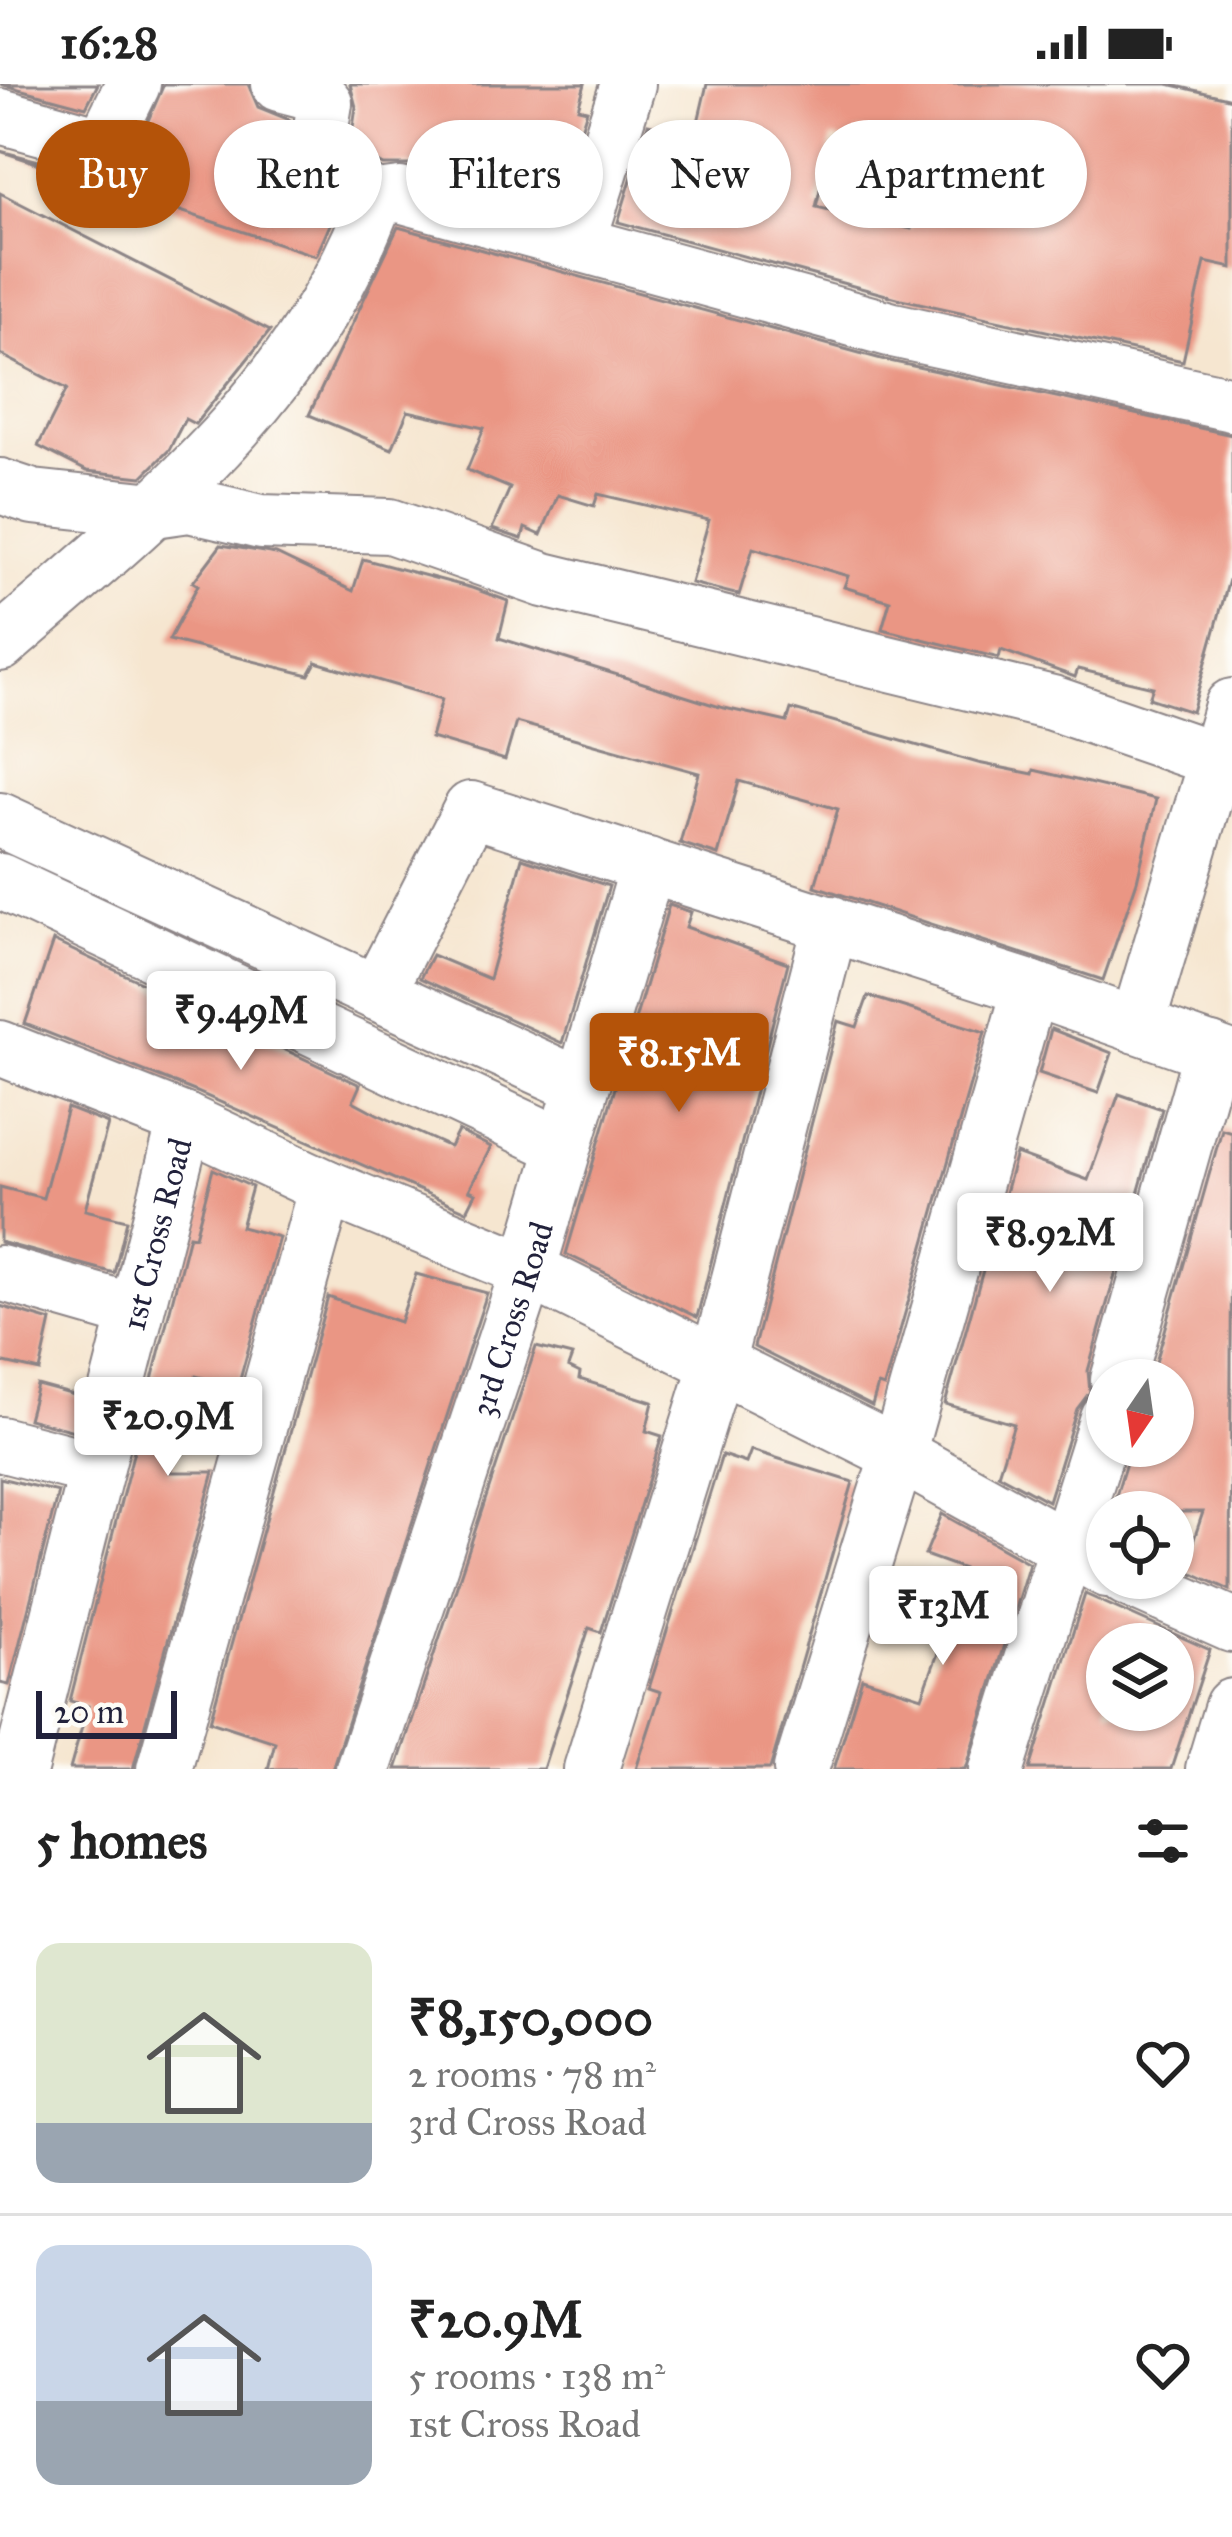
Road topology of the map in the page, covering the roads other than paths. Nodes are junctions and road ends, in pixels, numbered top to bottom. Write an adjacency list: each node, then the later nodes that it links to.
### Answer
1 (133, 84): 4 (street)
2 (279, 84): 5 (street)
3 (628, 84): 8 (street)
4 (0, 116)
5 (322, 120)
6 (382, 197): 8 (street)
7 (365, 228): 11 (street)
8 (579, 240): 9 (street)
9 (1232, 404)
10 (0, 486): 11 (street)
11 (154, 510): 12 (street); 14 (street)
12 (0, 644)
13 (1232, 706): 14 (street)
14 (1224, 762): 21 (street)
15 (0, 820): 20 (street)
16 (648, 866): 18 (street); 20 (street); 24 (street, 3rd Cross Road)
17 (0, 881): 26 (street)
18 (831, 923): 19 (street); 32 (street)
19 (1030, 988): 21 (street); 34 (street)
20 (377, 993): 24 (street)
21 (1137, 1026): 23 (street)
22 (0, 1048): 25 (street)
23 (1221, 1055): 31 (street)
24 (581, 1086): 26 (street, 3rd Cross Road)
25 (185, 1120): 27 (street); 30 (street, 1st Cross Road)
26 (563, 1146): 28 (street, 3rd Cross Road)
27 (326, 1187): 28 (street); 42 (street)
28 (528, 1270): 32 (street); 43 (street, 3rd Cross Road)
29 (0, 1273): 30 (street)
30 (136, 1312): 35 (street, 1st Cross Road)
31 (1125, 1359)
32 (717, 1364): 34 (street); 44 (street)
33 (0, 1444): 35 (street)
34 (898, 1454): 36 (street); 45 (street)
35 (95, 1469): 41 (street, 1st Cross Road)
36 (1086, 1560)
37 (1086, 1566): 46 (street)
38 (1173, 1599): 39 (street)
39 (1232, 1625)
40 (1232, 1706): 47 (street)
41 (20, 1769)
42 (164, 1769)
43 (363, 1769)
44 (592, 1769)
45 (801, 1769)
46 (997, 1769)
47 (1213, 1769)

